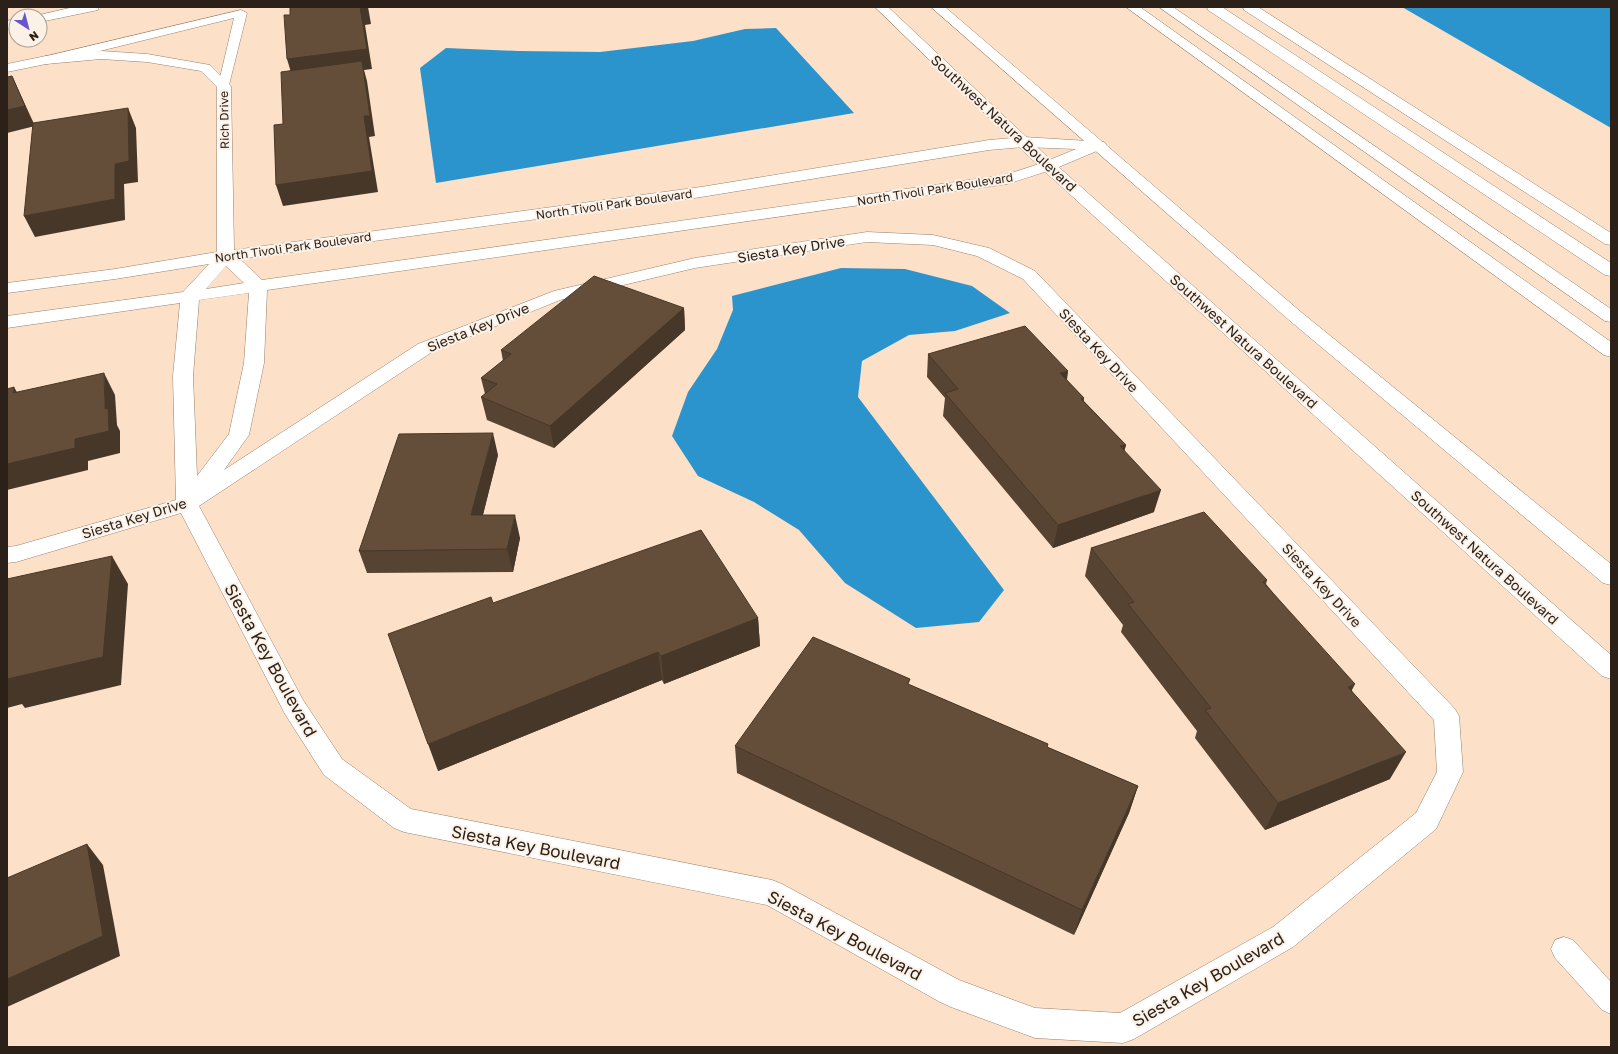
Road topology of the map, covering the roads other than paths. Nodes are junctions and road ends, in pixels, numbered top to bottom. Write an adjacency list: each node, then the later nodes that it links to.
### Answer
1 (93, 7): 8 (main road)
2 (881, 7): 12 (main road, Southwest Natura Boulevard)
3 (937, 7): 13 (main road)
4 (1132, 7): 26 (main road)
5 (1165, 7): 24 (main road)
6 (1213, 7): 20 (main road)
7 (1249, 7): 17 (main road)
8 (48, 16)
9 (46, 60): 10 (main road, Rich Drive); 11 (main road, Rich Drive); 11 (lane)
10 (7, 68)
11 (224, 86): 19 (main road, Rich Drive)
12 (1024, 142): 13 (main road, North Tivoli Park Boulevard); 14 (main road, Southwest Natura Boulevard); 15 (main road, North Tivoli Park Boulevard)
13 (1099, 145): 14 (main road, North Tivoli Park Boulevard); 29 (main road)
14 (1048, 166): 15 (main road, North Tivoli Park Boulevard); 30 (main road, Southwest Natura Boulevard)
15 (770, 197): 16 (main road, North Tivoli Park Boulevard); 18 (main road, North Tivoli Park Boulevard)
16 (523, 216): 18 (main road); 19 (main road, North Tivoli Park Boulevard)
17 (1611, 240)
18 (529, 247): 21 (main road, North Tivoli Park Boulevard)
19 (226, 256): 21 (main road); 22 (main road, North Tivoli Park Boulevard); 23 (main road)
20 (1611, 271)
21 (258, 286): 23 (main road, North Tivoli Park Boulevard); 27 (main road)
22 (7, 288)
23 (190, 295): 25 (main road, North Tivoli Park Boulevard); 27 (main road, Siesta Key Boulevard)
24 (1611, 317)
25 (7, 322)
26 (1611, 351)
27 (186, 504): 28 (main road, Siesta Key Drive); 31 (main road, Siesta Key Drive); 31 (main road, Siesta Key Boulevard)
28 (7, 554)
29 (1611, 577)
30 (1611, 669)
31 (1446, 716)
32 (1564, 949): 33 (lane)
33 (1611, 1001)

